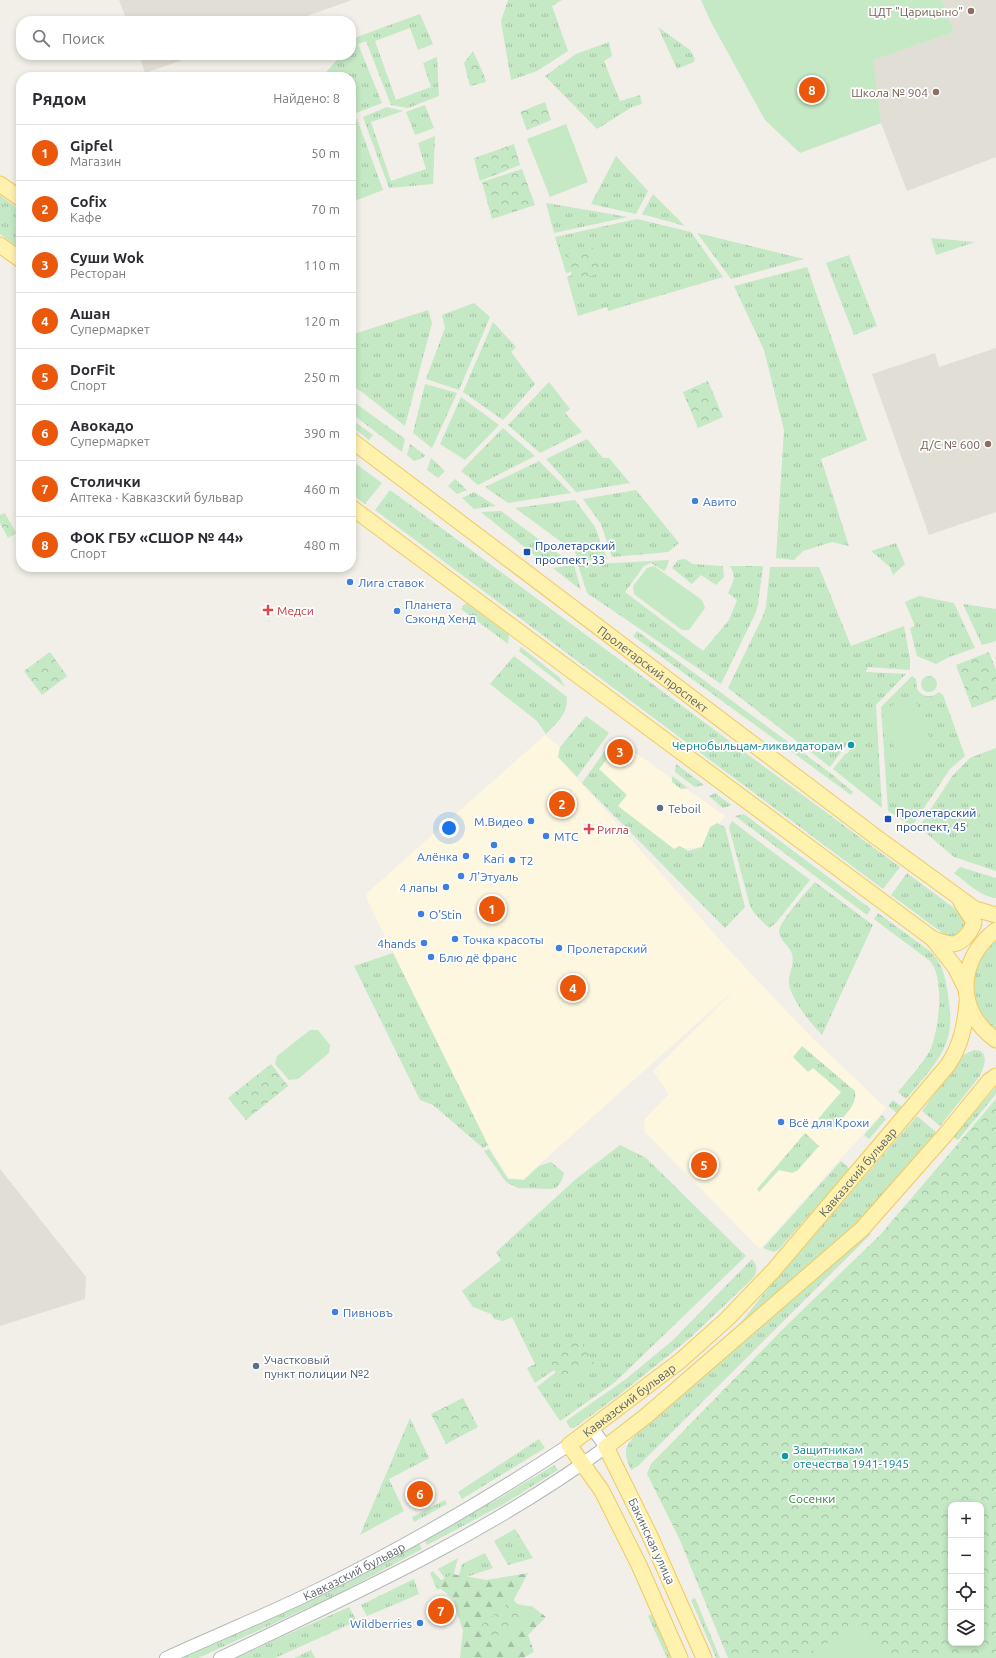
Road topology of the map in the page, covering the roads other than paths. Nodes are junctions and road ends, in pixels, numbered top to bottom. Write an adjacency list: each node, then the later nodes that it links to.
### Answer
1 (0, 184): 2 (main road)
2 (16, 195)
3 (0, 245): 4 (main road)
4 (16, 256)
5 (356, 444): 7 (main road, Пролетарский проспект)
6 (356, 511): 10 (main road, Пролетарский проспект)
7 (957, 896): 8 (main road, Пролетарский проспект); 10 (main road, Пролетарский проспект)
8 (996, 915)
9 (996, 930): 11 (main road)
10 (933, 939): 11 (main road, Пролетарский проспект)
11 (965, 987): 12 (main road)
12 (967, 1002): 13 (main road); 15 (main road, Кавказский бульвар)
13 (996, 1040)
14 (996, 1076): 17 (main road, Кавказский бульвар)
15 (592, 1428): 16 (main road, Кавказский бульвар); 17 (street, Бакинская улица)
16 (569, 1445): 18 (main road, Бакинская улица); 19 (street, Кавказский бульвар)
17 (606, 1447): 18 (street, Кавказский бульвар); 22 (main road, Бакинская улица)
18 (583, 1464): 20 (street, Кавказский бульвар); 21 (main road, Бакинская улица)
19 (166, 1658)
20 (220, 1658)
21 (680, 1658)
22 (704, 1658)

